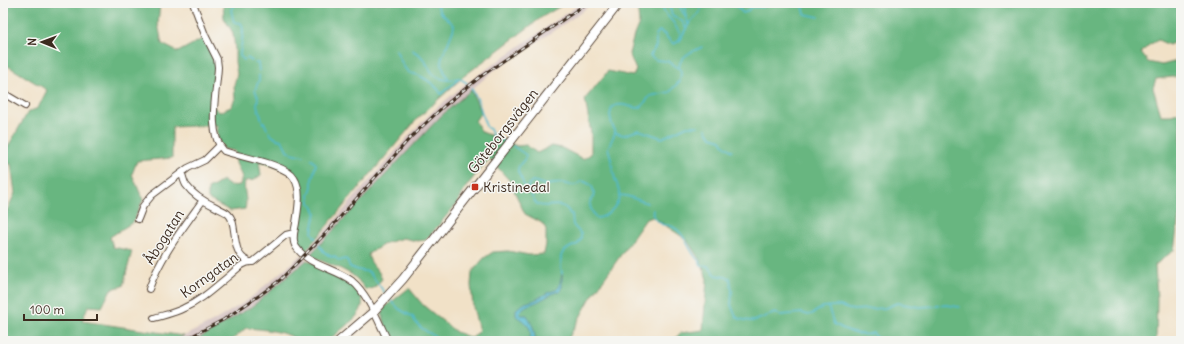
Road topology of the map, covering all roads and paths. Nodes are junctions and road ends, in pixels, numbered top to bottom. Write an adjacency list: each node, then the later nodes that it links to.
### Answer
1 (193, 3): 5 (street)
2 (619, 3): 12 (street, Göteborgsvägen)
3 (3, 93): 4 (street)
4 (25, 106)
5 (219, 146): 6 (street); 9 (street)
6 (182, 174): 7 (street); 8 (street)
7 (203, 200): 10 (street); 11 (street, Åbogatan)
8 (138, 219)
9 (294, 233): 10 (street, Korngatan); 12 (street)
10 (248, 261): 13 (street, Korngatan)
11 (149, 289)
12 (373, 312): 14 (street, Göteborgsvägen); 15 (street)
13 (154, 318)
14 (339, 341)
15 (388, 341)

